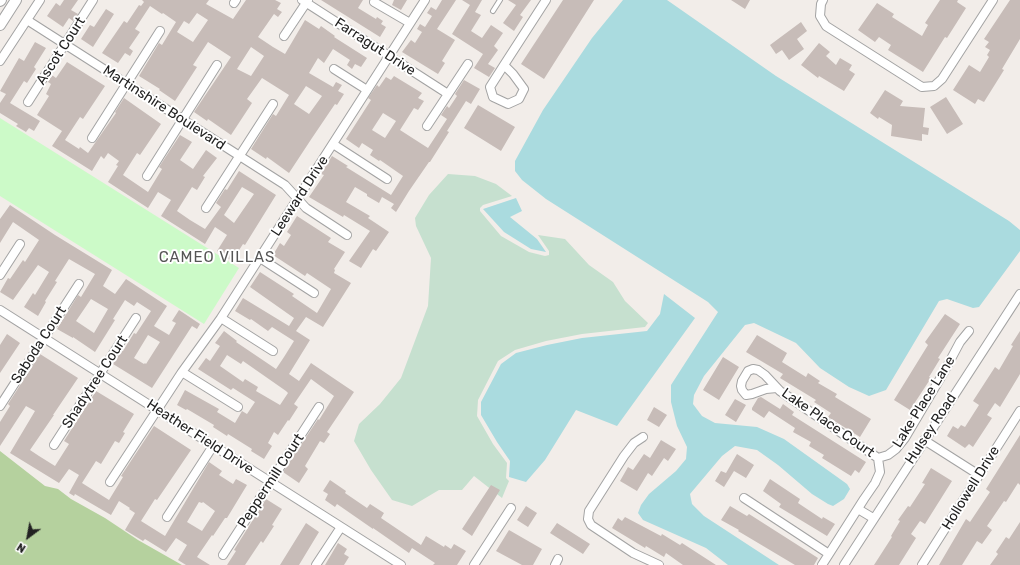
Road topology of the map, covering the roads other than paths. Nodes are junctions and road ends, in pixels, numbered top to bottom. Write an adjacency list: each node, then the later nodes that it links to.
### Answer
1 (16, 0): 14 (street)
2 (40, 0): 12 (street)
3 (93, 0): 17 (street, Ascot Court)
4 (425, 0): 13 (street, Leeward Drive)
5 (500, 0): 11 (lane)
6 (546, 0): 22 (street)
7 (823, 0): 8 (street)
8 (993, 0)
9 (305, 1): 16 (street); 18 (street, Farragut Drive)
10 (374, 2): 13 (street)
11 (493, 11)
12 (27, 20): 17 (street, Martinshire Boulevard); 19 (street)
13 (410, 23): 18 (street, Leeward Drive)
14 (0, 25)
15 (160, 31): 24 (street)
16 (284, 36)
17 (66, 44): 24 (street, Martinshire Boulevard); 27 (street, Ascot Court)
18 (389, 56): 25 (street, Leeward Drive); 26 (street, Farragut Drive)
19 (0, 62)
20 (468, 64): 26 (street)
21 (216, 65): 29 (street)
22 (504, 65): 22 (street)
23 (334, 69): 25 (street)
24 (126, 83): 29 (street, Martinshire Boulevard); 31 (street)
25 (367, 90): 32 (street, Leeward Drive)
26 (448, 94): 30 (street)
27 (28, 102)
28 (273, 104): 33 (street)
29 (183, 120): 33 (street, Martinshire Boulevard); 34 (street)
30 (427, 126)
31 (92, 138)
32 (333, 144): 35 (street); 36 (street, Leeward Drive)
33 (239, 156): 36 (street, Martinshire Boulevard); 37 (street)
34 (147, 176)
35 (387, 179)
36 (298, 199): 38 (street, Martinshire Boulevard); 40 (street, Leeward Drive)
37 (206, 208)
38 (347, 235)
39 (20, 244): 41 (street)
40 (260, 258): 43 (street); 47 (street, Leeward Drive)
41 (0, 275)
42 (79, 284): 49 (street, Saboda Court)
43 (314, 293)
44 (1020, 294): 60 (street, Hulsey Road)
45 (0, 310): 49 (street, Heather Field Drive)
46 (136, 318): 52 (street, Shadytree Court)
47 (221, 318): 50 (street); 51 (street, Leeward Drive)
48 (969, 331): 63 (street, Lake Place Lane)
49 (44, 338): 52 (street, Heather Field Drive); 54 (street, Saboda Court)
50 (273, 351)
51 (182, 372): 55 (street); 57 (street, Leeward Drive)
52 (101, 374): 57 (street, Heather Field Drive); 61 (street, Shadytree Court)
53 (777, 388): 63 (street, Lake Place Court)
54 (0, 406)
55 (238, 407)
56 (319, 407): 66 (street, Peppermill Court)
57 (156, 409): 62 (street, Heather Field Drive); 65 (street, Leeward Drive)
58 (1020, 410): 64 (street, Hollowell Drive)
59 (643, 437): 78 (street)
60 (924, 440): 64 (street); 71 (street, Hulsey Road)
61 (54, 445)
62 (213, 446): 66 (street, Heather Field Drive); 70 (street)
63 (878, 458): 69 (street, Lake Place Lane)
64 (979, 475): 81 (street, Hollowell Drive)
65 (110, 482)
66 (270, 482): 72 (street, Heather Field Drive); 74 (street, Peppermill Court)
67 (744, 498): 73 (street)
68 (511, 508): 77 (street)
69 (858, 509): 71 (street); 73 (street, Lake Place Lane)
70 (167, 517)
71 (873, 518): 80 (street, Hulsey Road)
72 (341, 527): 75 (street, Heather Field Drive); 76 (street)
73 (829, 554): 79 (street, Lake Place Lane)
74 (223, 555)
75 (398, 564)
76 (316, 565)
77 (474, 565)
78 (659, 565)
79 (822, 565)
80 (844, 565)
81 (922, 565)

